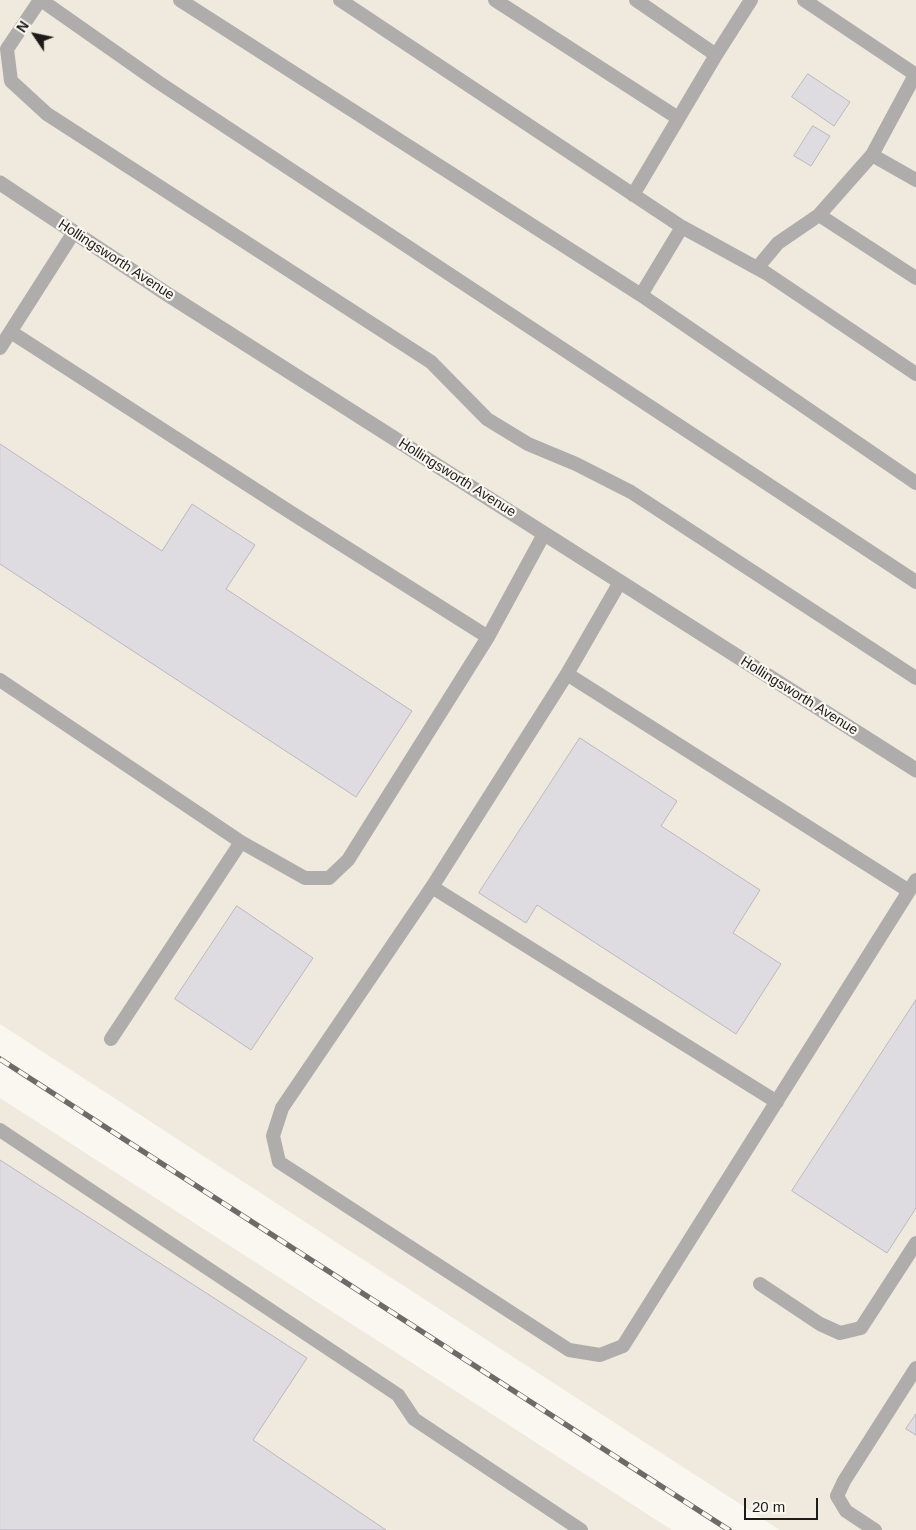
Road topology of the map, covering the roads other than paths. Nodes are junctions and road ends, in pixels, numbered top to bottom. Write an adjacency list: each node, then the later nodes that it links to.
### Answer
1 (41, 0): 27 (lane); 30 (lane)
2 (180, 0): 20 (lane)
3 (340, 0): 14 (lane)
4 (495, 0): 10 (lane)
5 (636, 0): 8 (lane)
6 (751, 0): 8 (lane)
7 (804, 0): 9 (lane)
8 (716, 55): 10 (lane)
9 (916, 75): 11 (lane)
10 (678, 118): 14 (lane)
11 (872, 155): 12 (lane); 15 (lane)
12 (916, 180)
13 (0, 183): 17 (street, Hollingsworth Avenue)
14 (633, 195): 16 (lane)
15 (819, 215): 18 (lane); 19 (lane)
16 (682, 227): 18 (lane); 20 (lane)
17 (74, 232): 21 (lane); 25 (street, Hollingsworth Avenue)
18 (757, 268): 23 (lane)
19 (916, 278)
20 (641, 295): 24 (lane)
21 (11, 332): 22 (lane); 28 (lane)
22 (0, 348)
23 (916, 374)
24 (916, 483)
25 (544, 534): 26 (street, Hollingsworth Avenue); 28 (lane)
26 (620, 582): 29 (lane); 32 (street, Hollingsworth Avenue)
27 (916, 582)
28 (488, 637): 33 (lane)
29 (567, 674): 34 (lane); 35 (lane)
30 (916, 678)
31 (0, 680): 33 (lane)
32 (916, 770)
33 (242, 842): 36 (lane)
34 (913, 885): 37 (lane)
35 (432, 887): 37 (lane); 37 (lane)
36 (111, 1039)
37 (777, 1102)
38 (0, 1130): 42 (lane)
39 (916, 1243): 40 (lane)
40 (760, 1284)
41 (916, 1368): 43 (lane)
42 (581, 1530)
43 (875, 1530)

